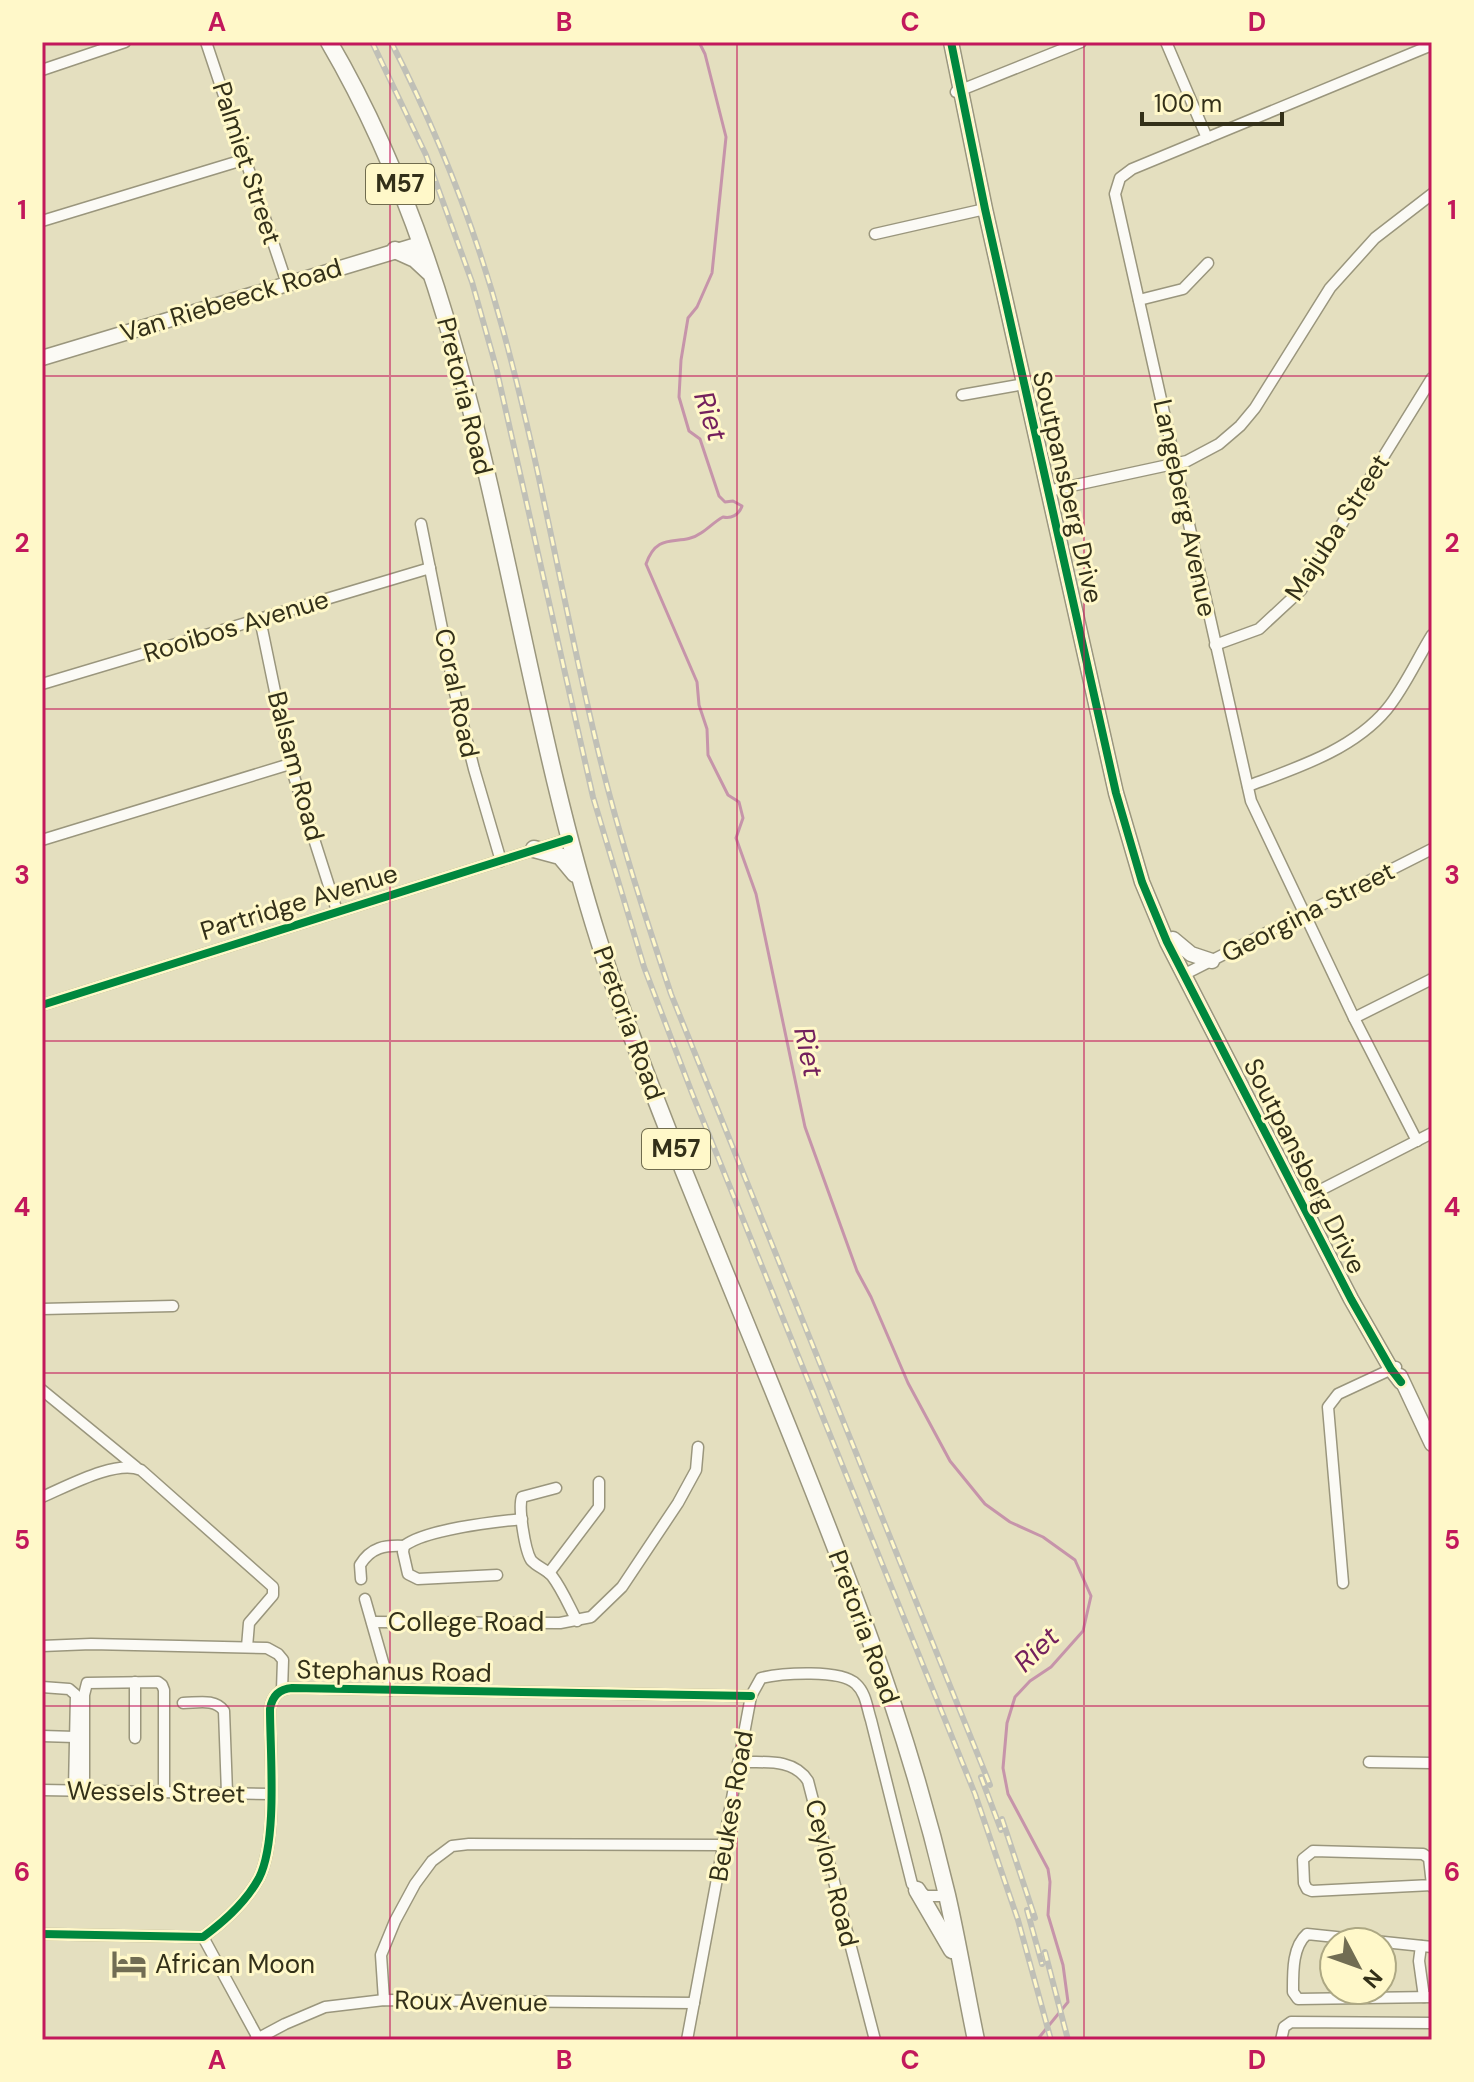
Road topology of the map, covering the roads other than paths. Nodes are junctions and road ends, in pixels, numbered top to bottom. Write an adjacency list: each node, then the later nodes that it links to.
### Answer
1 (125, 42): 8 (street)
2 (206, 42): 11 (street, Palmiet Street)
3 (329, 42): 14 (main road, Pretoria Road / M57)
4 (949, 42): 9 (street, Soutpansberg Drive)
5 (1081, 42): 9 (street)
6 (1166, 42): 10 (street)
7 (1432, 45): 10 (street, Langeberg Avenue)
8 (42, 70)
9 (960, 95): 13 (street, Soutpansberg Drive)
10 (1207, 138): 22 (street, Langeberg Avenue)
11 (246, 159): 15 (street); 21 (street, Palmiet Street)
12 (1432, 194): 27 (street)
13 (985, 209): 16 (street); 25 (street, Soutpansberg Drive)
14 (412, 219): 17 (main road, Pretoria Road / M57); 18 (main road)
15 (42, 221)
16 (875, 234)
17 (420, 244): 18 (street, Van Riebeeck Road); 20 (main road, Pretoria Road / M57)
18 (393, 250): 20 (main road); 21 (street, Van Riebeeck Road)
19 (1208, 263): 22 (street)
20 (430, 273): 37 (main road, Pretoria Road / M57)
21 (287, 284): 23 (street, Van Riebeeck Road)
22 (1139, 300): 27 (street, Langeberg Avenue)
23 (42, 358)
24 (1432, 378): 33 (street, Majuba Street)
25 (1024, 384): 26 (street); 28 (street, Soutpansberg Drive)
26 (962, 395)
27 (1176, 464): 28 (street); 33 (street, Langeberg Avenue)
28 (1048, 491): 42 (street, Soutpansberg Drive)
29 (421, 524): 30 (street, Coral Road)
30 (430, 568): 31 (street, Rooibos Avenue); 41 (street, Coral Road)
31 (260, 619): 34 (street, Rooibos Avenue); 35 (street, Balsam Road)
32 (1432, 635): 36 (street)
33 (1215, 645): 36 (street, Langeberg Avenue)
34 (42, 684)
35 (290, 764): 38 (street); 44 (street, Balsam Road)
36 (1248, 786): 45 (street, Langeberg Avenue)
37 (569, 839): 39 (street, Partridge Avenue); 43 (main road, Pretoria Road / M57)
38 (42, 840)
39 (534, 849): 41 (street, Partridge Avenue); 43 (main road)
40 (1432, 849): 45 (street, Georgina Street)
41 (501, 861): 44 (street, Partridge Avenue)
42 (1142, 878): 46 (street, Soutpansberg Drive); 48 (street, Soutpansberg Drive)
43 (581, 882): 94 (main road, Pretoria Road / M57)
44 (337, 911): 50 (street, Partridge Avenue)
45 (1304, 915): 47 (street, Georgina Street); 51 (street, Langeberg Avenue)
46 (1173, 939): 47 (street); 48 (street, Soutpansberg Drive)
47 (1212, 961): 48 (street, Georgina Street)
48 (1186, 973): 54 (street, Soutpansberg Drive)
49 (1432, 979): 51 (street)
50 (42, 1005)
51 (1354, 1018): 53 (street, Langeberg Avenue)
52 (1432, 1133): 53 (street)
53 (1417, 1141): 54 (street)
54 (1305, 1198): 57 (street, Soutpansberg Drive)
55 (173, 1306): 56 (street)
56 (42, 1309)
57 (1393, 1368): 59 (street, Soutpansberg Drive); 70 (street)
58 (42, 1390): 61 (street)
59 (1432, 1444)
60 (698, 1447): 72 (street)
61 (137, 1468): 64 (street); 75 (street)
62 (599, 1482): 67 (street)
63 (556, 1488): 65 (street)
64 (42, 1497)
65 (522, 1519): 66 (street); 67 (street)
66 (404, 1546): 68 (street); 69 (street)
67 (549, 1573): 72 (street)
68 (497, 1575)
69 (361, 1579)
70 (1343, 1583)
71 (365, 1599): 73 (street, College Road)
72 (577, 1621): 73 (street, College Road)
73 (372, 1622): 79 (street, College Road)
74 (42, 1646): 75 (street)
75 (247, 1647): 78 (street)
76 (135, 1682): 84 (street); 89 (street); 90 (street)
77 (42, 1687): 83 (street)
78 (282, 1690): 79 (street, Stephanus Road); 92 (street, Stephanus Road)
79 (391, 1690): 80 (street, Stephanus Road)
80 (751, 1696): 85 (street, Beukes Road); 96 (street, Beukes Road)
81 (183, 1703): 91 (street)
82 (42, 1736): 83 (street)
83 (75, 1737): 89 (street)
84 (135, 1738)
85 (738, 1762): 93 (street, Beukes Road); 108 (street, Ceylon Road)
86 (1369, 1762): 87 (street)
87 (1432, 1763)
88 (42, 1790): 89 (street, Wessels Street)
89 (79, 1790): 90 (street, Wessels Street)
90 (164, 1792): 91 (street, Wessels Street)
91 (227, 1793): 92 (street, Wessels Street)
92 (270, 1794): 99 (street, Stephanus Road)
93 (723, 1845): 103 (street); 104 (street, Beukes Road)
94 (941, 1874): 96 (main road); 97 (main road, Pretoria Road / M57)
95 (1432, 1886): 95 (street)
96 (918, 1891): 97 (street); 101 (main road)
97 (947, 1896): 101 (main road, Pretoria Road / M57)
98 (42, 1934): 99 (street)
99 (203, 1937): 106 (street)
100 (1427, 1946): 102 (street); 102 (street)
101 (960, 1965): 109 (main road, Pretoria Road / M57)
102 (1428, 1997)
103 (384, 2000): 104 (street, Roux Avenue); 106 (street, Roux Avenue)
104 (694, 2003): 107 (street, Beukes Road)
105 (1432, 2023): 110 (street)
106 (256, 2039)
107 (687, 2040)
108 (875, 2040)
109 (976, 2040)
110 (1281, 2040)

